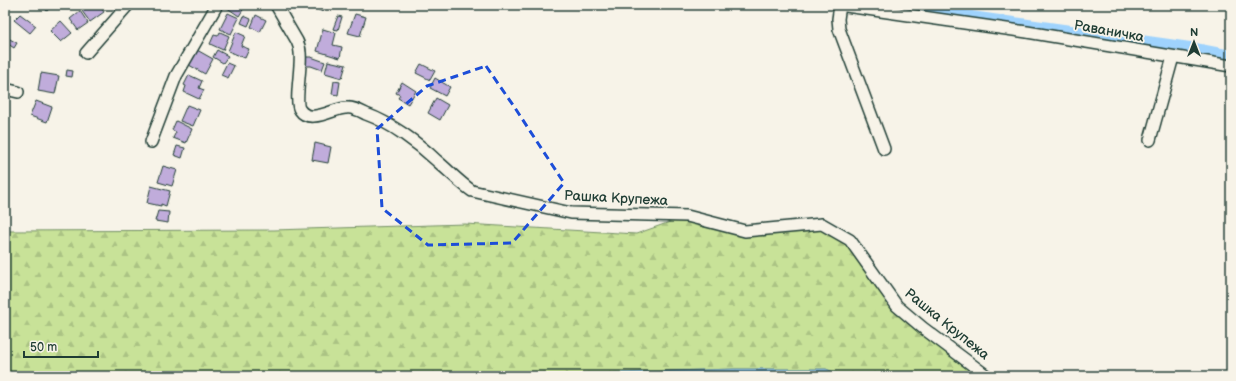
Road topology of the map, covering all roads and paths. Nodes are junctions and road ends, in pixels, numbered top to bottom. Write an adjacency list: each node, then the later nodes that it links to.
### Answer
1 (128, 5): 5 (street)
2 (217, 5): 11 (street)
3 (276, 5): 13 (street, Рашка Крупежа)
4 (840, 5): 6 (street, Раваничка); 12 (street)
5 (86, 53)
6 (1173, 57): 7 (street, Раваничка); 10 (street)
7 (1231, 66)
8 (5, 89): 9 (street)
9 (18, 92)
10 (1150, 140)
11 (151, 142)
12 (884, 148)
13 (987, 376)

